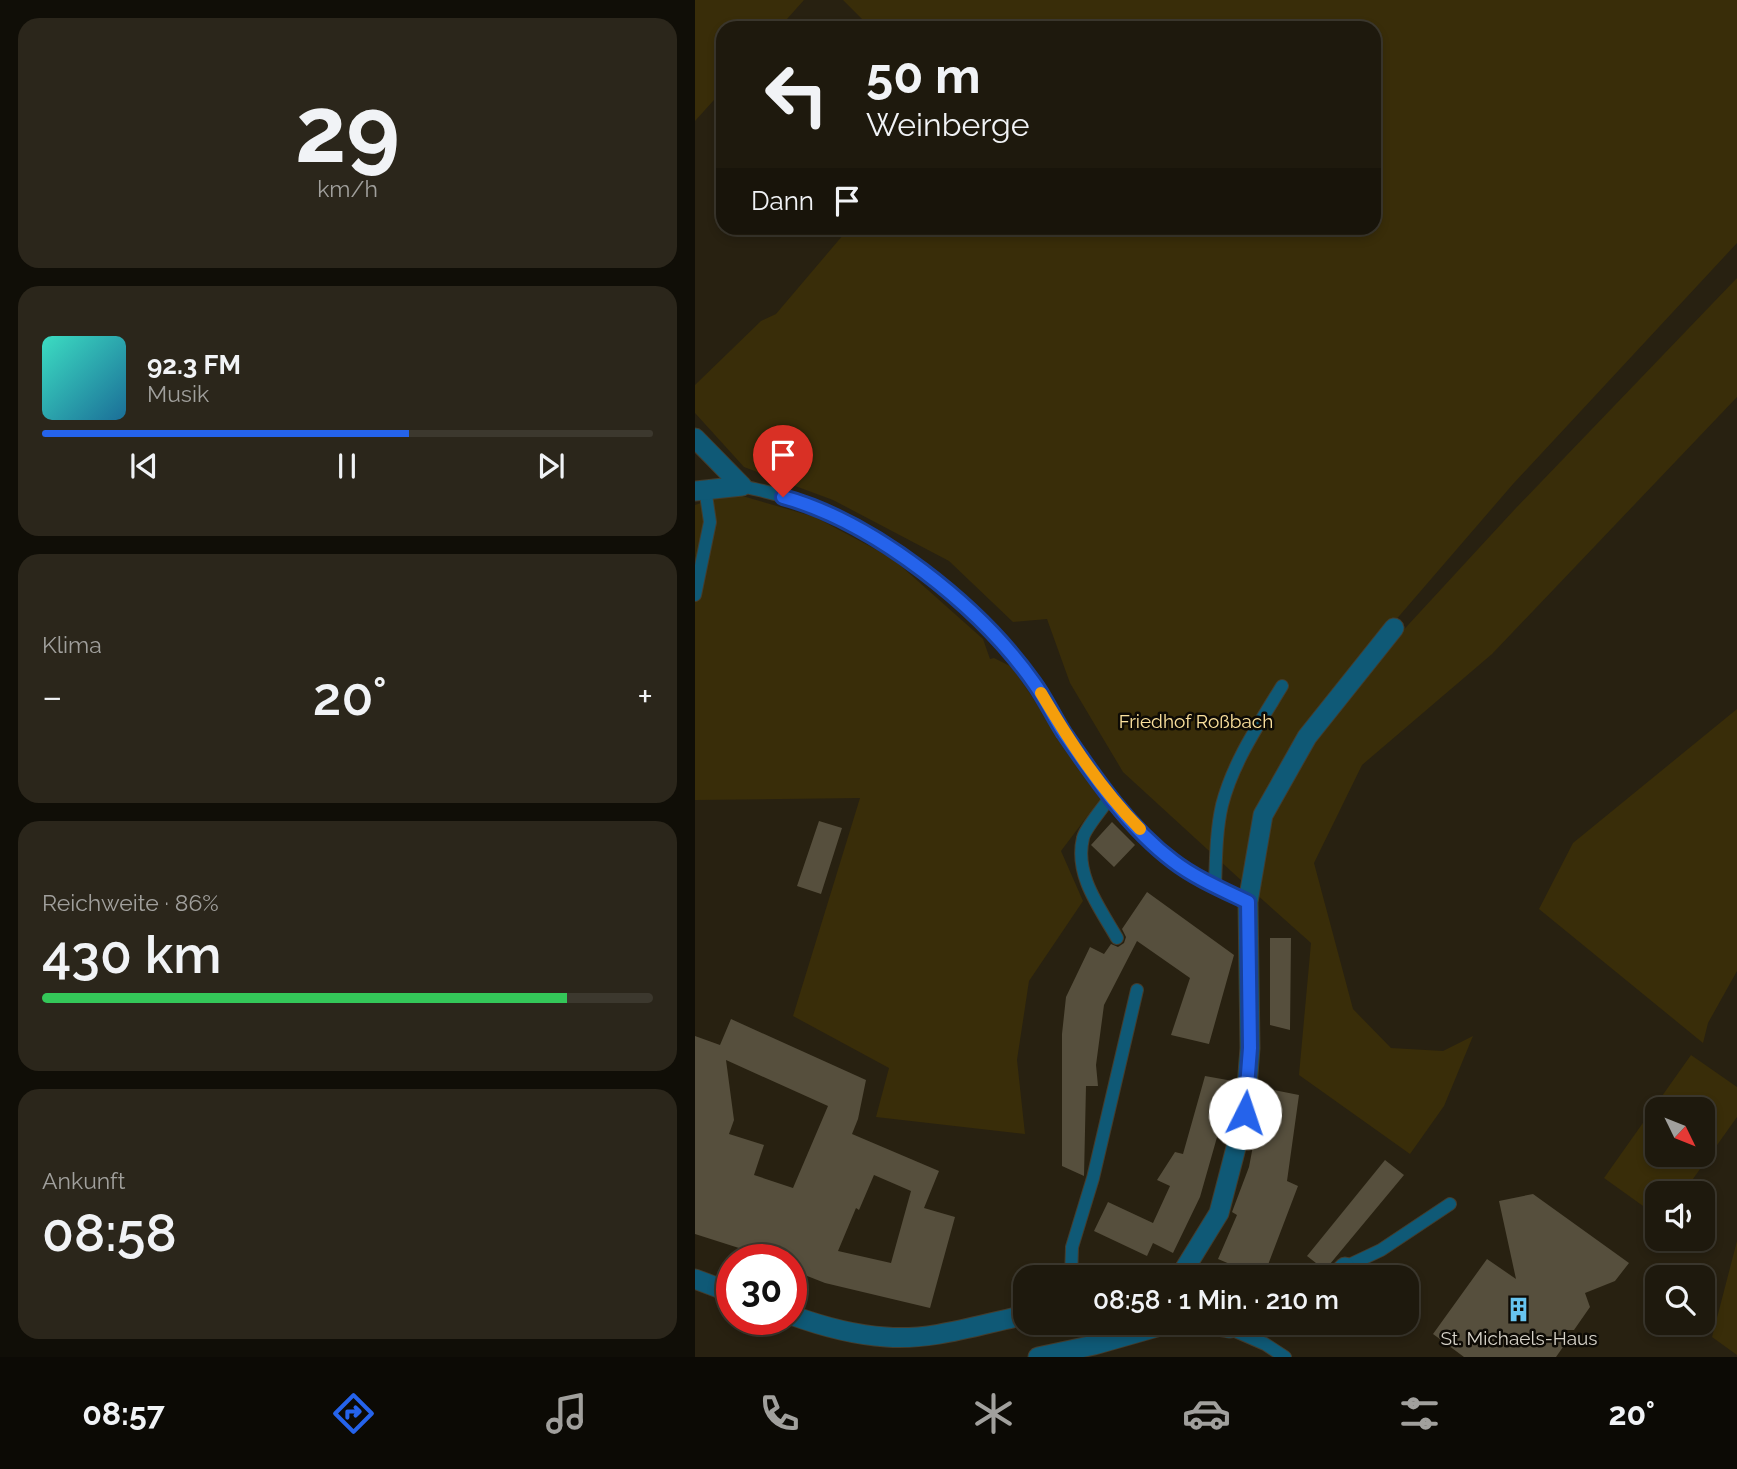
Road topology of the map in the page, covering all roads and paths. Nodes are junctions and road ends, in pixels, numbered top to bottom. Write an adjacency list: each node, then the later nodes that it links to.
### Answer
1 (697, 448): 2 (street)
2 (742, 486): 3 (street); 7 (lane)
3 (700, 490): 4 (lane)
4 (695, 595)
5 (1394, 628): 9 (street)
6 (1282, 686): 8 (lane)
7 (1110, 797): 8 (lane); 10 (lane)
8 (1215, 886): 9 (lane)
9 (1248, 902): 14 (street)
10 (1117, 938)
11 (1137, 990): 13 (lane)
12 (1450, 1204): 15 (lane)
13 (1071, 1265)
14 (1187, 1265)
15 (1352, 1265)
16 (695, 1279): 17 (street)
17 (716, 1287)
18 (1013, 1318): 19 (street)
19 (807, 1321)
20 (1137, 1335): 22 (street)
21 (1245, 1335): 24 (lane)
22 (1091, 1351): 23 (street)
23 (1038, 1357)
24 (1285, 1357)

